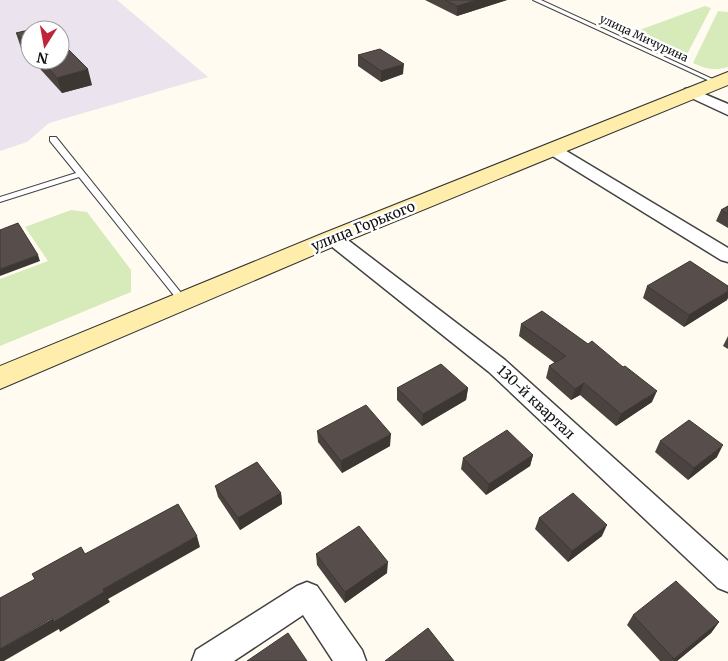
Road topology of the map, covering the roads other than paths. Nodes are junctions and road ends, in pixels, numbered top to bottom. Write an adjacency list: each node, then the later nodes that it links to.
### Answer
1 (536, 0): 2 (lane, улица Мичурина)
2 (722, 80): 3 (main road, улица Горького)
3 (690, 92): 4 (street); 6 (main road, улица Горького)
4 (728, 110)
5 (53, 139): 7 (lane)
6 (552, 149): 9 (main road, улица Горького); 10 (street)
7 (80, 174): 8 (lane); 11 (lane)
8 (0, 200)
9 (333, 238): 11 (main road, улица Горького); 13 (street, 130-й квартал)
10 (728, 256)
11 (183, 301): 12 (main road, улица Горького)
12 (0, 378)
13 (728, 579)
14 (207, 661): 15 (street)
15 (351, 661)

